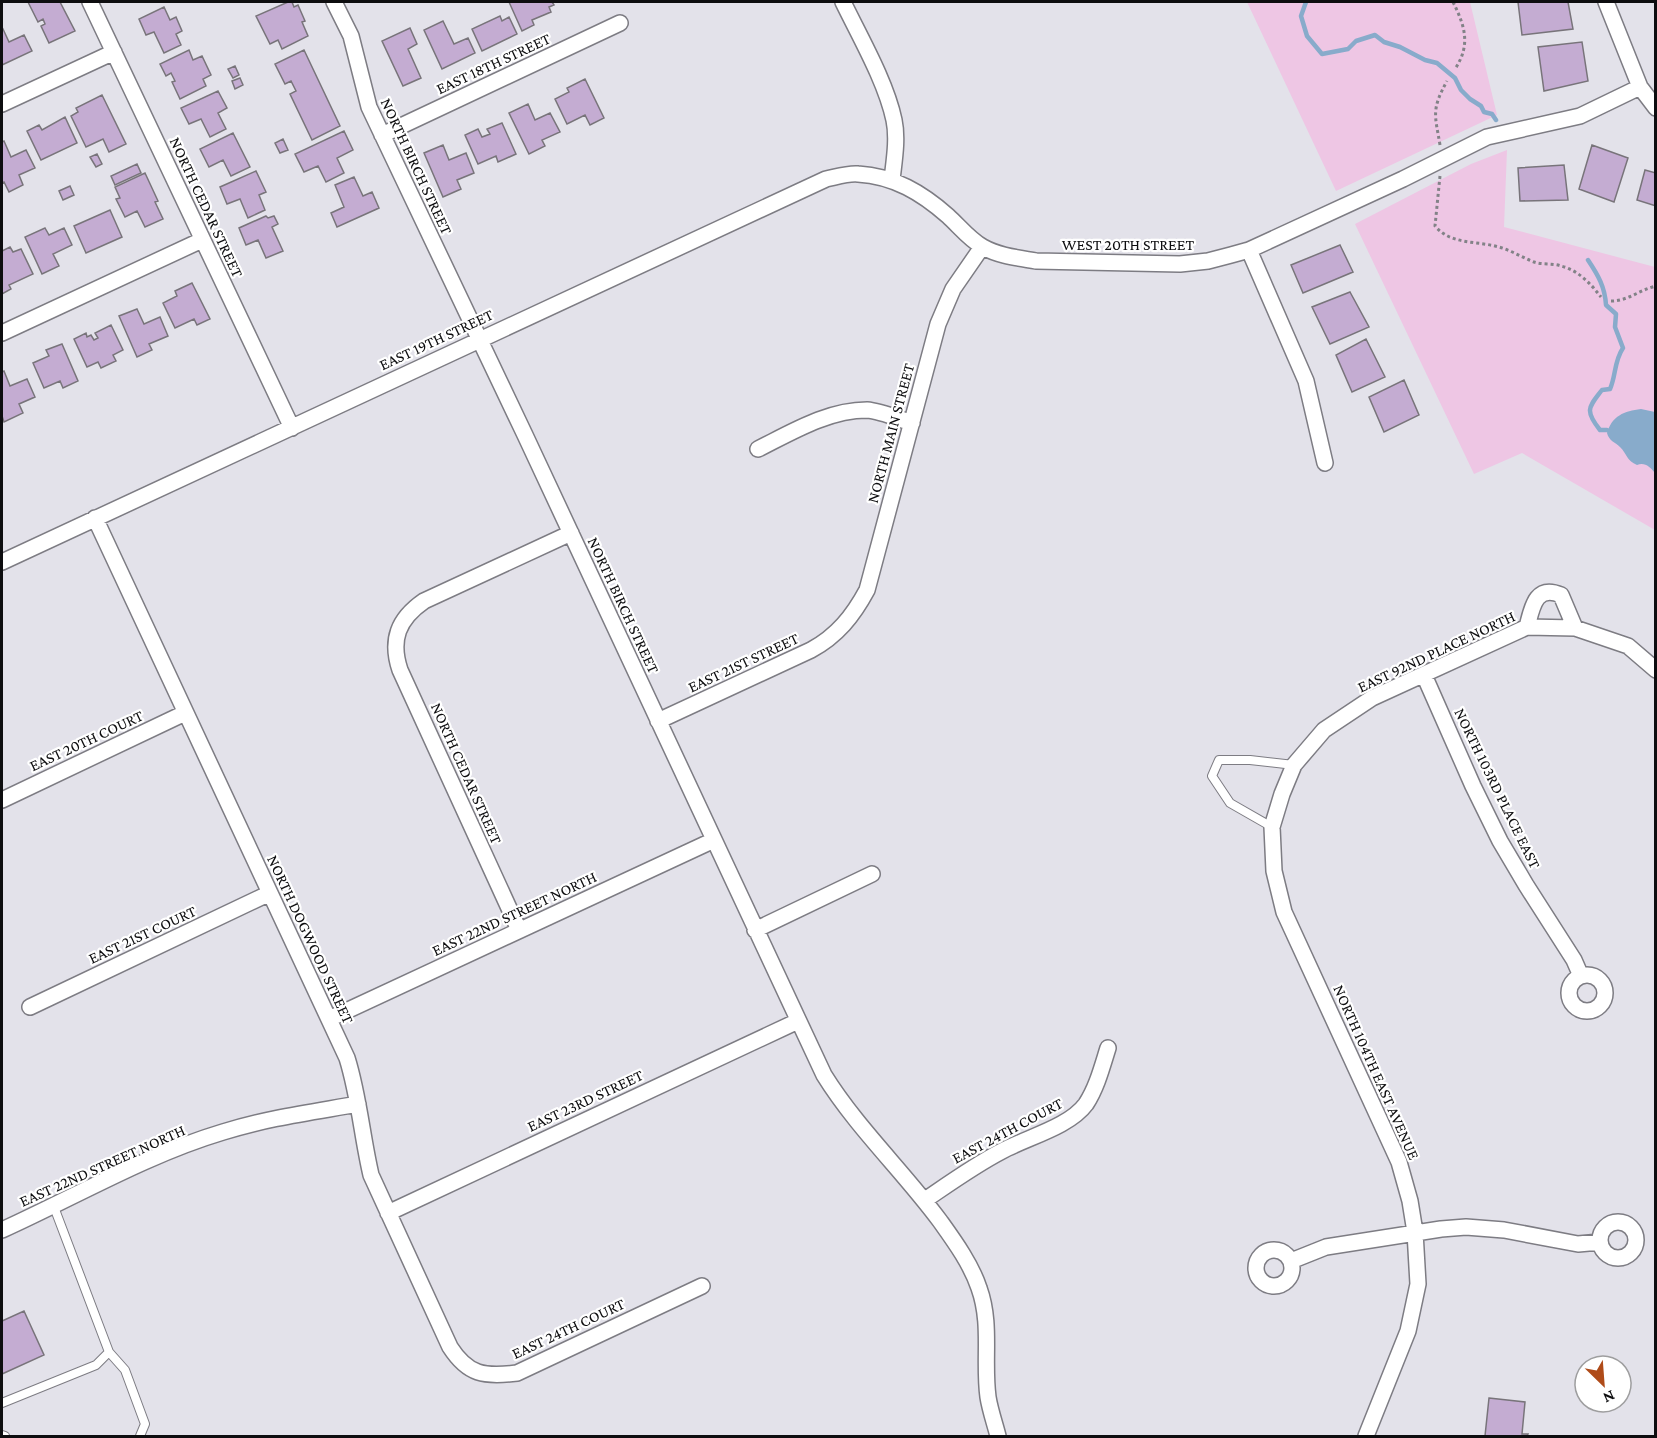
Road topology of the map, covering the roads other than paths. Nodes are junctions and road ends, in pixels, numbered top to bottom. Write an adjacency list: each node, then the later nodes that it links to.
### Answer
1 (90, 2): 6 (street, NORTH CEDAR STREET)
2 (334, 2): 10 (street, NORTH BIRCH STREET)
3 (843, 2): 11 (street)
4 (1606, 2): 7 (street)
5 (620, 23): 10 (street, EAST 18TH STREET)
6 (114, 52): 8 (street); 12 (street, NORTH CEDAR STREET)
7 (1640, 87): 9 (street); 14 (street, WEST 20TH STREET)
8 (2, 104)
9 (1656, 108)
10 (382, 135): 16 (street, NORTH BIRCH STREET)
11 (892, 180): 13 (street, EAST 19TH STREET); 16 (street, EAST 19TH STREET)
12 (202, 240): 15 (street); 18 (street, NORTH CEDAR STREET)
13 (982, 247): 14 (street, WEST 20TH STREET); 17 (street, NORTH MAIN STREET)
14 (1249, 250): 20 (street)
15 (2, 333)
16 (478, 339): 18 (street, EAST 19TH STREET); 22 (street, NORTH BIRCH STREET)
17 (912, 423): 19 (street); 26 (street, NORTH MAIN STREET)
18 (292, 428): 21 (street, EAST 19TH STREET)
19 (758, 450)
20 (1325, 463)
21 (95, 518): 23 (street, EAST 19TH STREET); 29 (street, NORTH DOGWOOD STREET)
22 (571, 533): 30 (street, NORTH BIRCH STREET); 38 (street, NORTH CEDAR STREET)
23 (2, 562)
24 (1527, 627): 25 (street, EAST 92ND PLACE NORTH); 25 (street); 28 (street, EAST 92ND PLACE NORTH)
25 (1575, 628): 27 (street, EAST 92ND PLACE NORTH)
26 (839, 630): 30 (street, EAST 21ST STREET)
27 (1656, 670)
28 (1424, 675): 31 (street, EAST 92ND PLACE NORTH); 40 (street, NORTH 103RD PLACE EAST)
29 (185, 713): 33 (street, EAST 20TH COURT); 37 (street, NORTH DOGWOOD STREET)
30 (658, 721): 35 (street, NORTH BIRCH STREET)
31 (1294, 765): 32 (street, EAST 92ND PLACE NORTH); 34 (lane)
32 (1282, 794): 34 (street, NORTH 104TH EAST AVENUE)
33 (2, 800)
34 (1272, 827): 50 (street, NORTH 104TH EAST AVENUE)
35 (714, 840): 38 (street, EAST 22ND STREET NORTH); 39 (street, NORTH BIRCH STREET)
36 (872, 874): 39 (street)
37 (270, 893): 41 (street, EAST 21ST COURT); 42 (street, NORTH DOGWOOD STREET)
38 (519, 930): 42 (street, EAST 22ND STREET NORTH)
39 (755, 930): 43 (street, NORTH BIRCH STREET)
40 (1581, 976)
41 (30, 1007)
42 (329, 1019): 45 (street, NORTH DOGWOOD STREET)
43 (798, 1020): 46 (street, NORTH BIRCH STREET); 48 (street, EAST 23RD STREET)
44 (1108, 1048): 46 (street, EAST 24TH COURT)
45 (358, 1104): 47 (street, EAST 22ND STREET NORTH); 48 (street, NORTH DOGWOOD STREET)
46 (925, 1200): 59 (street, NORTH BIRCH STREET)
47 (54, 1206): 49 (street, EAST 22ND STREET NORTH); 54 (lane)
48 (388, 1213): 55 (street, NORTH DOGWOOD STREET)
49 (2, 1230)
50 (1415, 1232): 51 (street); 52 (street); 57 (street, NORTH 104TH EAST AVENUE)
51 (1600, 1242)
52 (1291, 1261)
53 (702, 1286): 55 (street, EAST 24TH COURT)
54 (109, 1352): 56 (lane); 58 (lane)
55 (479, 1373)
56 (2, 1403)
57 (1367, 1436)
58 (140, 1437)
59 (998, 1437)

